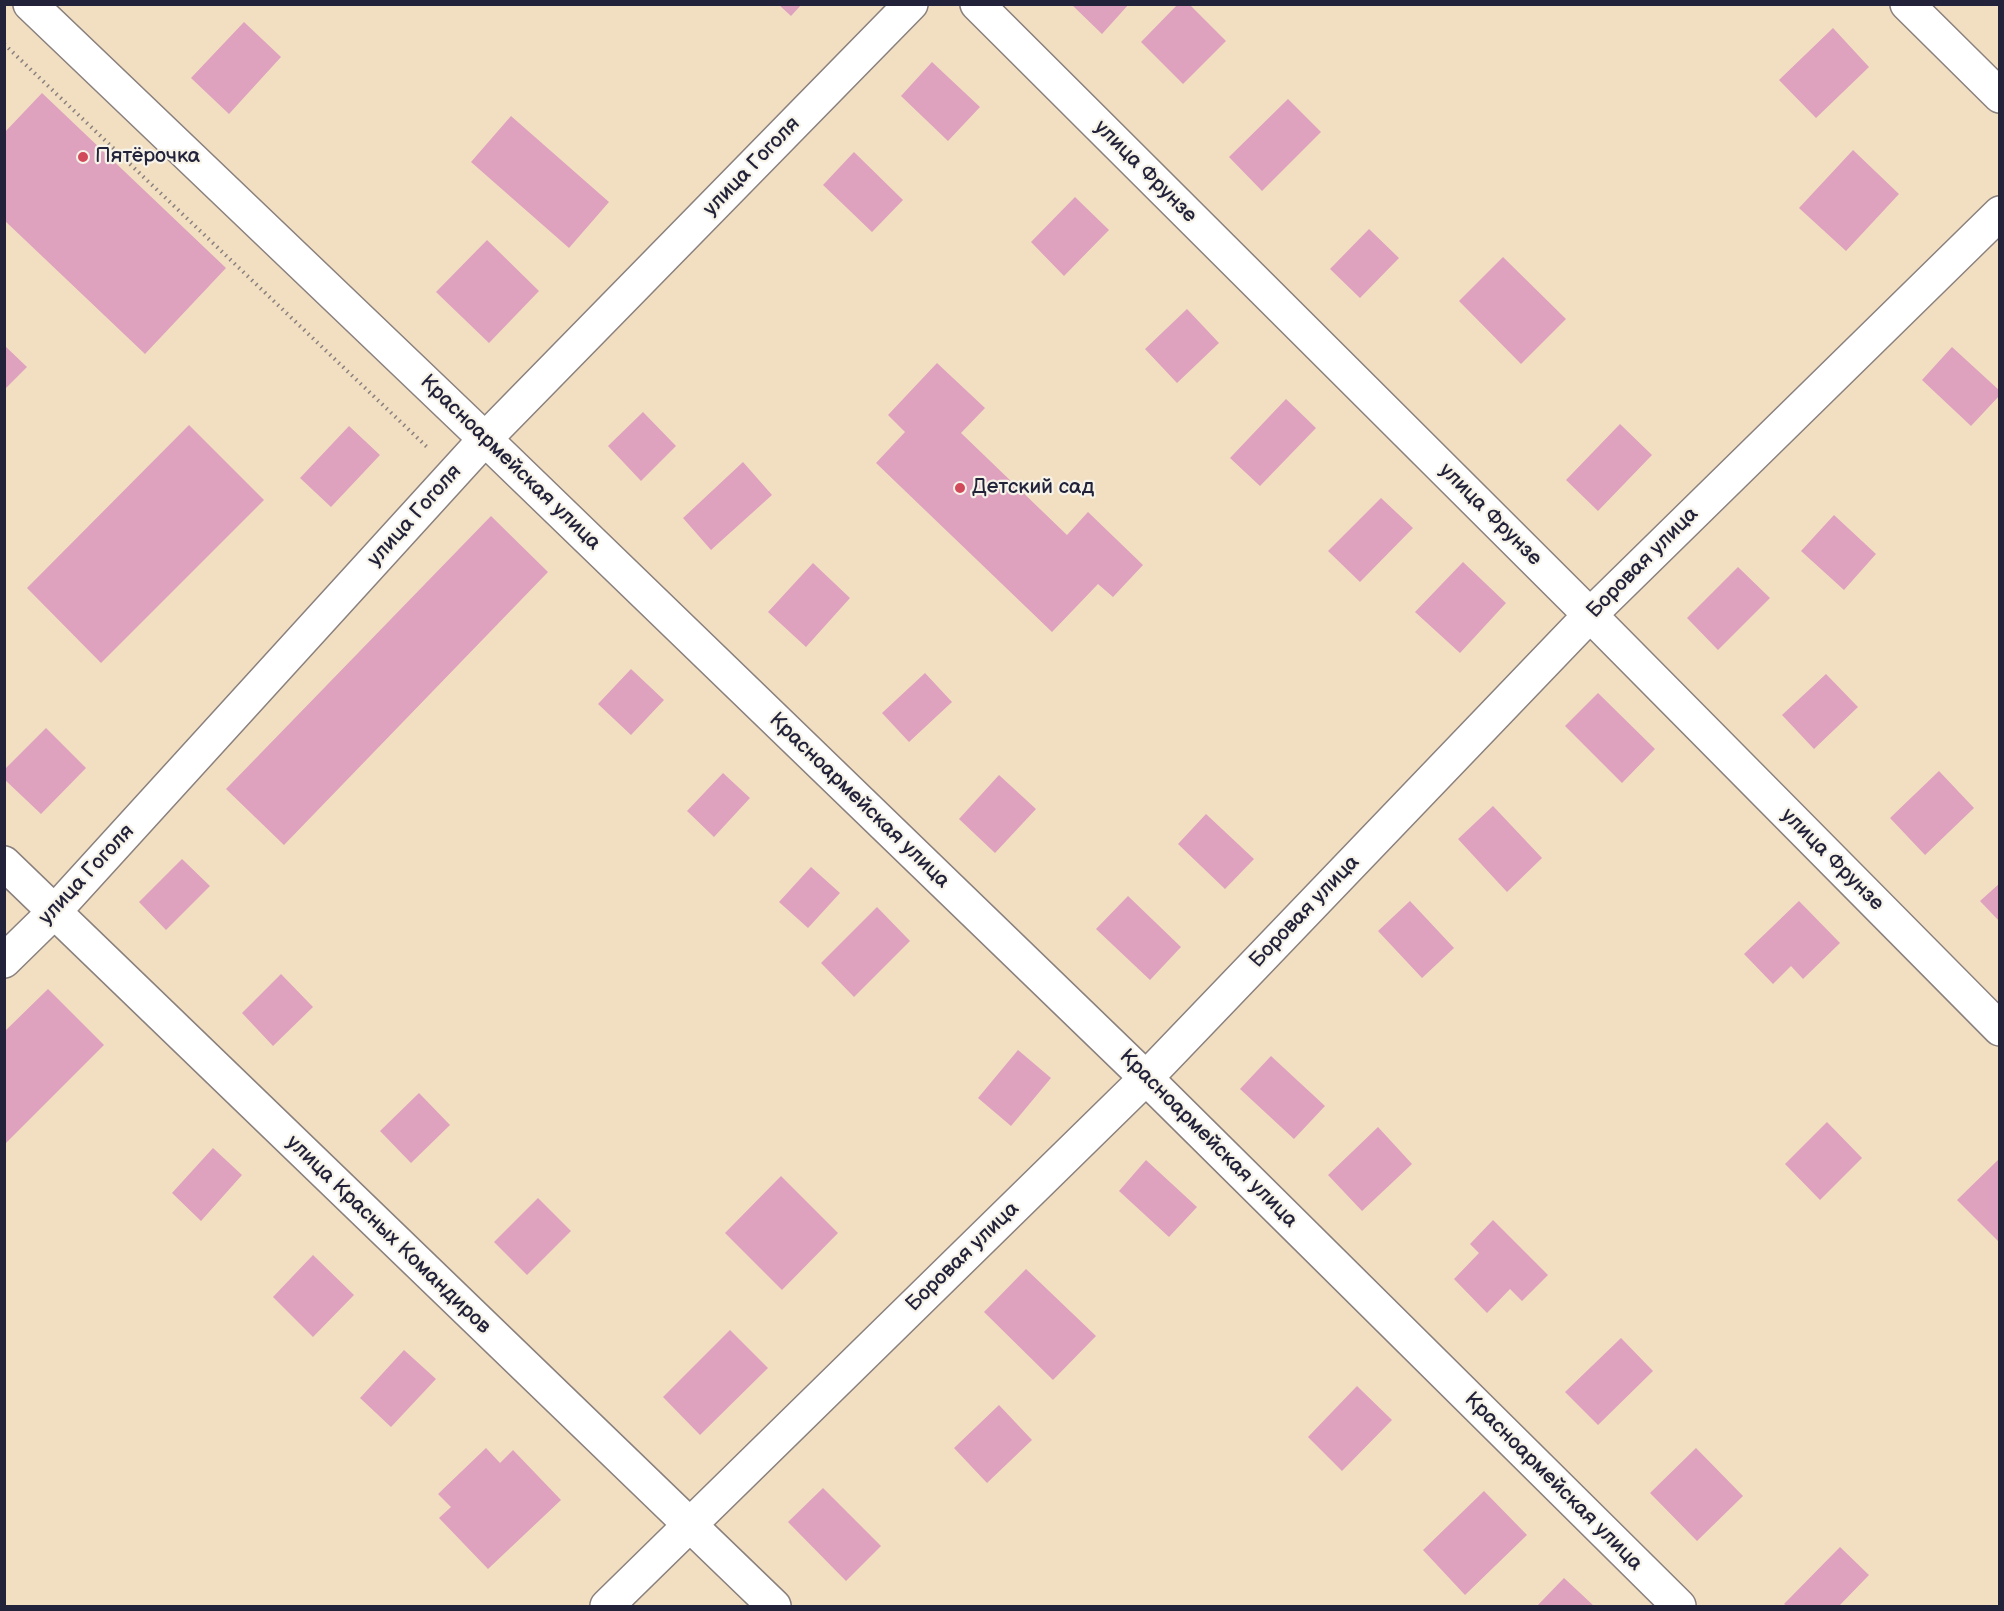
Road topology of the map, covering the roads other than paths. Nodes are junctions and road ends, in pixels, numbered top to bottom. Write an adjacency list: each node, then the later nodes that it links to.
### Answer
1 (30, 4): 7 (street, Красноармейская улица)
2 (910, 4): 7 (street, улица Гоголя)
3 (977, 4): 8 (street, улица Фрунзе)
4 (1907, 4): 5 (street)
5 (2000, 96)
6 (2000, 213): 8 (street, Боровая улица)
7 (485, 439): 10 (street, улица Гоголя); 13 (street, Красноармейская улица)
8 (1590, 615): 12 (street, улица Фрунзе); 13 (street, Боровая улица)
9 (4, 862): 10 (street, улица Красных Командиров)
10 (54, 912): 11 (street, улица Гоголя); 14 (street, улица Красных Командиров)
11 (4, 961)
12 (2000, 1029)
13 (1146, 1078): 14 (street, Боровая улица); 17 (street, Красноармейская улица)
14 (689, 1526): 15 (street, Боровая улица); 16 (street, улица Красных Командиров)
15 (606, 1606)
16 (774, 1606)
17 (1679, 1606)

